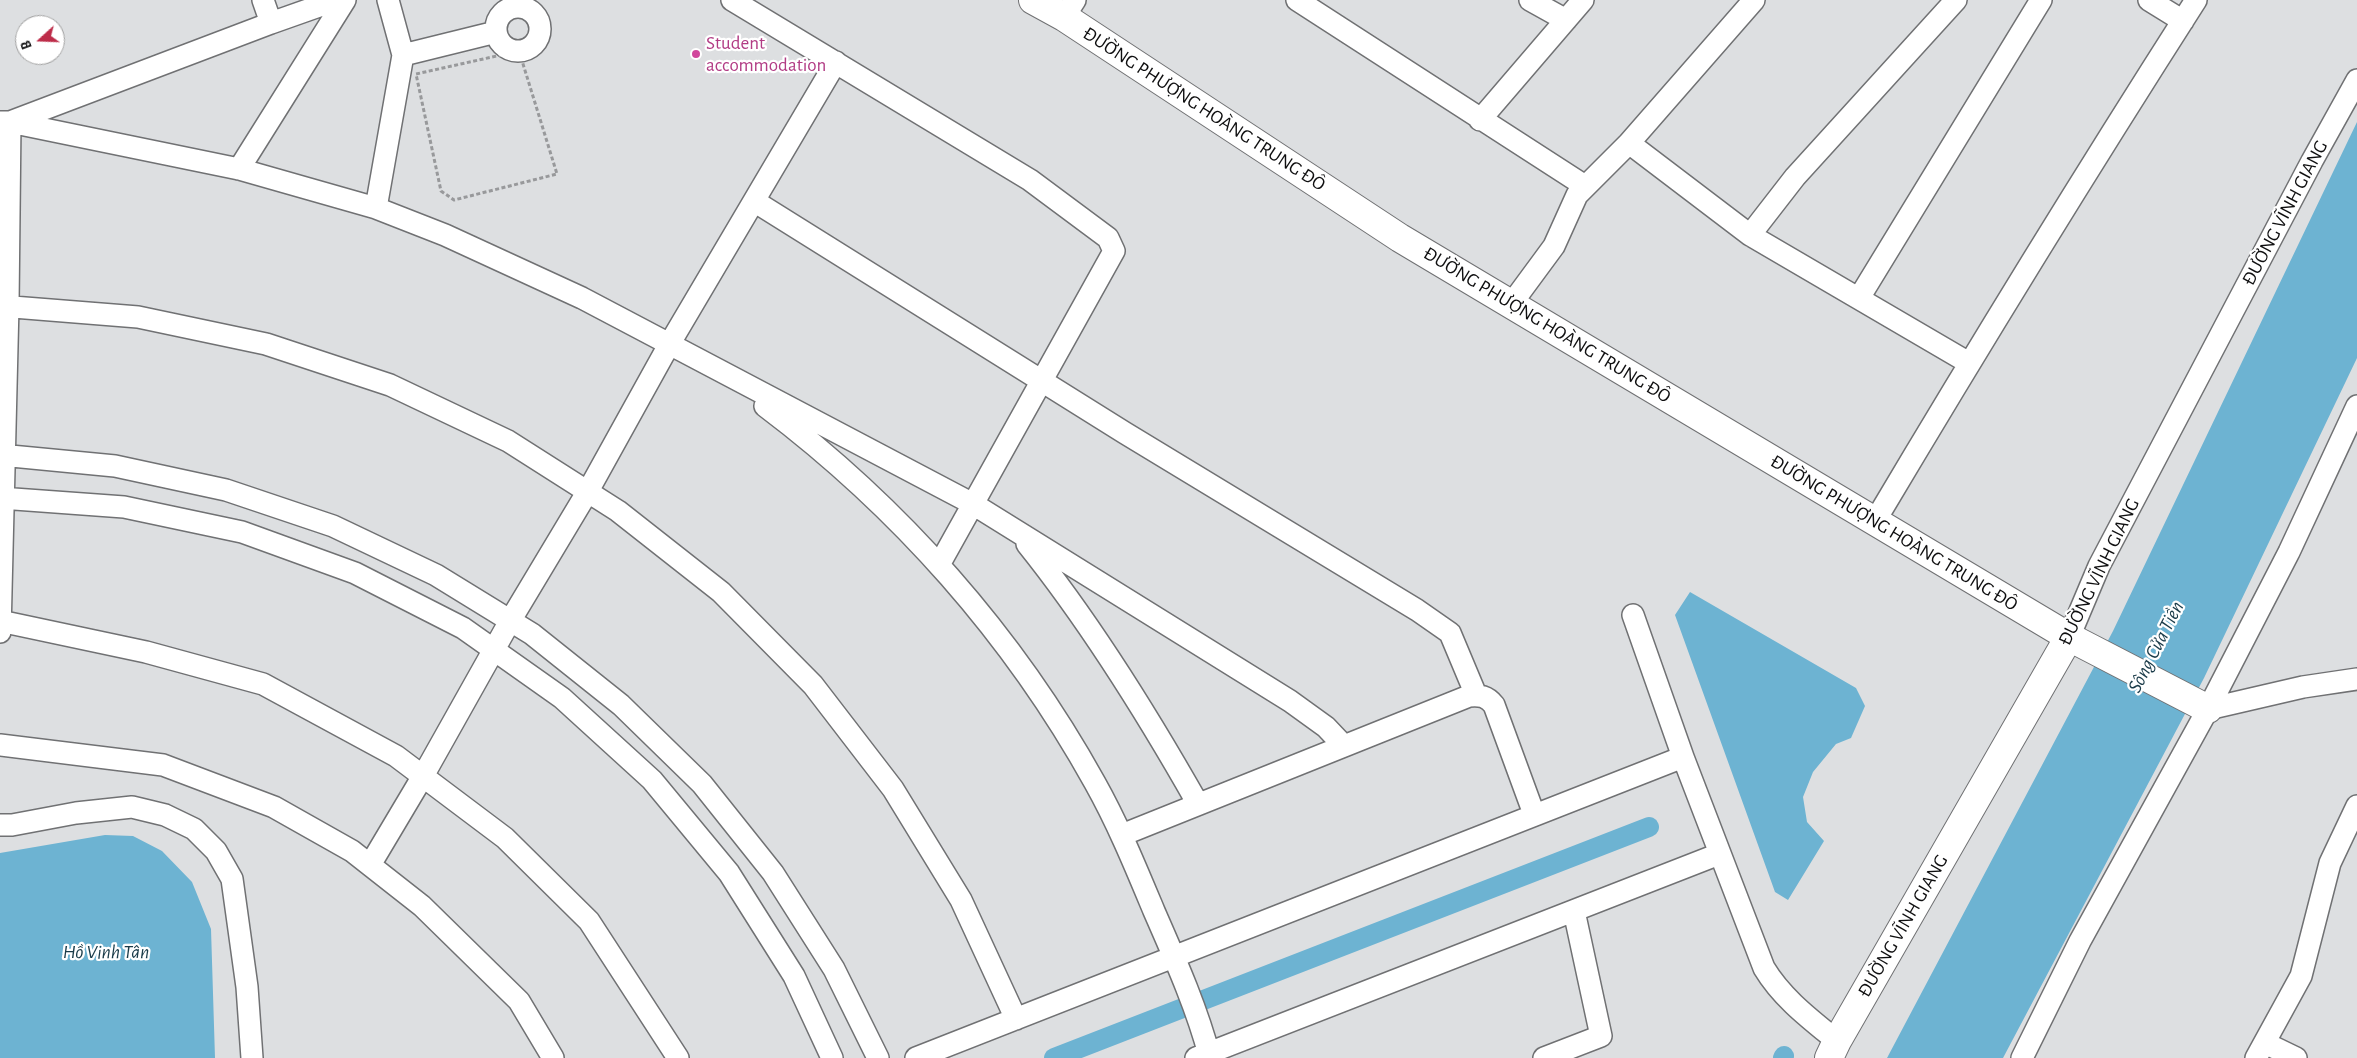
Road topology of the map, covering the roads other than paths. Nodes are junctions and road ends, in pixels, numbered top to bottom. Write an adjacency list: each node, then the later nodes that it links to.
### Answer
1 (263, 0): 18 (street)
2 (336, 0): 18 (street)
3 (345, 0): 26 (street)
4 (388, 0): 20 (street)
5 (732, 0): 21 (street)
6 (1033, 0): 15 (street, ĐƯỜNG PHƯỢNG HOÀNG TRUNG ĐÔ)
7 (1297, 0): 23 (street)
8 (1530, 0): 16 (street)
9 (1583, 0): 16 (street)
10 (1956, 0): 30 (street)
11 (2041, 0): 31 (street)
12 (2149, 0): 17 (street)
13 (2196, 0): 17 (street)
14 (1747, 3): 25 (street)
15 (1069, 8): 32 (street, ĐƯỜNG PHƯỢNG HOÀNG TRUNG ĐÔ)
16 (1566, 20): 23 (street)
17 (2183, 20): 36 (street)
18 (271, 23): 24 (street)
19 (496, 32): 19 (street); 20 (street)
20 (403, 55): 29 (street)
21 (836, 62): 28 (street); 37 (street)
22 (2357, 80): 50 (street, ĐƯỜNG VĨNH GIANG)
23 (1480, 120): 27 (street)
24 (4, 123): 26 (street); 33 (street)
25 (1629, 143): 27 (street); 30 (street)
26 (239, 169): 29 (street)
27 (1584, 186): 32 (street)
28 (754, 201): 34 (street); 37 (street)
29 (376, 208): 34 (street)
30 (1750, 235): 31 (street)
31 (1859, 298): 36 (street)
32 (1512, 303): 43 (street, ĐƯỜNG PHƯỢNG HOÀNG TRUNG ĐÔ)
33 (4, 306): 39 (street); 40 (street)
34 (670, 343): 35 (street); 40 (street)
35 (697, 358): 42 (street); 45 (street)
36 (1969, 363): 43 (street)
37 (1043, 380): 42 (street); 53 (street)
38 (2357, 406): 54 (street)
39 (2, 455): 41 (street); 48 (street)
40 (588, 491): 48 (street); 68 (street)
41 (2, 498): 47 (street); 51 (street)
42 (973, 504): 44 (street); 45 (street)
43 (1875, 522): 50 (street, ĐƯỜNG PHƯỢNG HOÀNG TRUNG ĐÔ)
44 (1017, 532): 56 (street); 59 (street)
45 (939, 565): 63 (street)
46 (1633, 614): 57 (street)
47 (0, 621): 49 (street); 58 (street)
48 (510, 621): 51 (street); 76 (street)
49 (0, 632)
50 (2079, 642): 54 (street, ĐƯỜNG PHƯỢNG HOÀNG TRUNG ĐÔ); 69 (street, ĐƯỜNG VĨNH GIANG)
51 (495, 651): 58 (street); 75 (street)
52 (2357, 679): 54 (street)
53 (1476, 695): 56 (street); 61 (street)
54 (2199, 705): 79 (street)
55 (0, 745): 65 (street)
56 (1344, 746): 59 (street)
57 (1683, 757): 61 (street); 64 (street)
58 (423, 776): 65 (street); 74 (street)
59 (1198, 804): 63 (street)
60 (2357, 806): 70 (street)
61 (1534, 814): 67 (street)
62 (0, 825): 72 (street)
63 (1122, 835): 67 (street)
64 (1720, 854): 66 (street); 69 (street)
65 (370, 865): 73 (street)
66 (1574, 911): 71 (street); 78 (street)
67 (1174, 957): 68 (street); 71 (street)
68 (1016, 1019): 77 (street)
69 (1833, 1050)
70 (2260, 1050): 80 (street)
71 (1205, 1051)
72 (252, 1058)
73 (553, 1058)
74 (678, 1058)
75 (832, 1058)
76 (878, 1058)
77 (916, 1058)
78 (1544, 1058)
79 (2022, 1058)
80 (2296, 1058)

